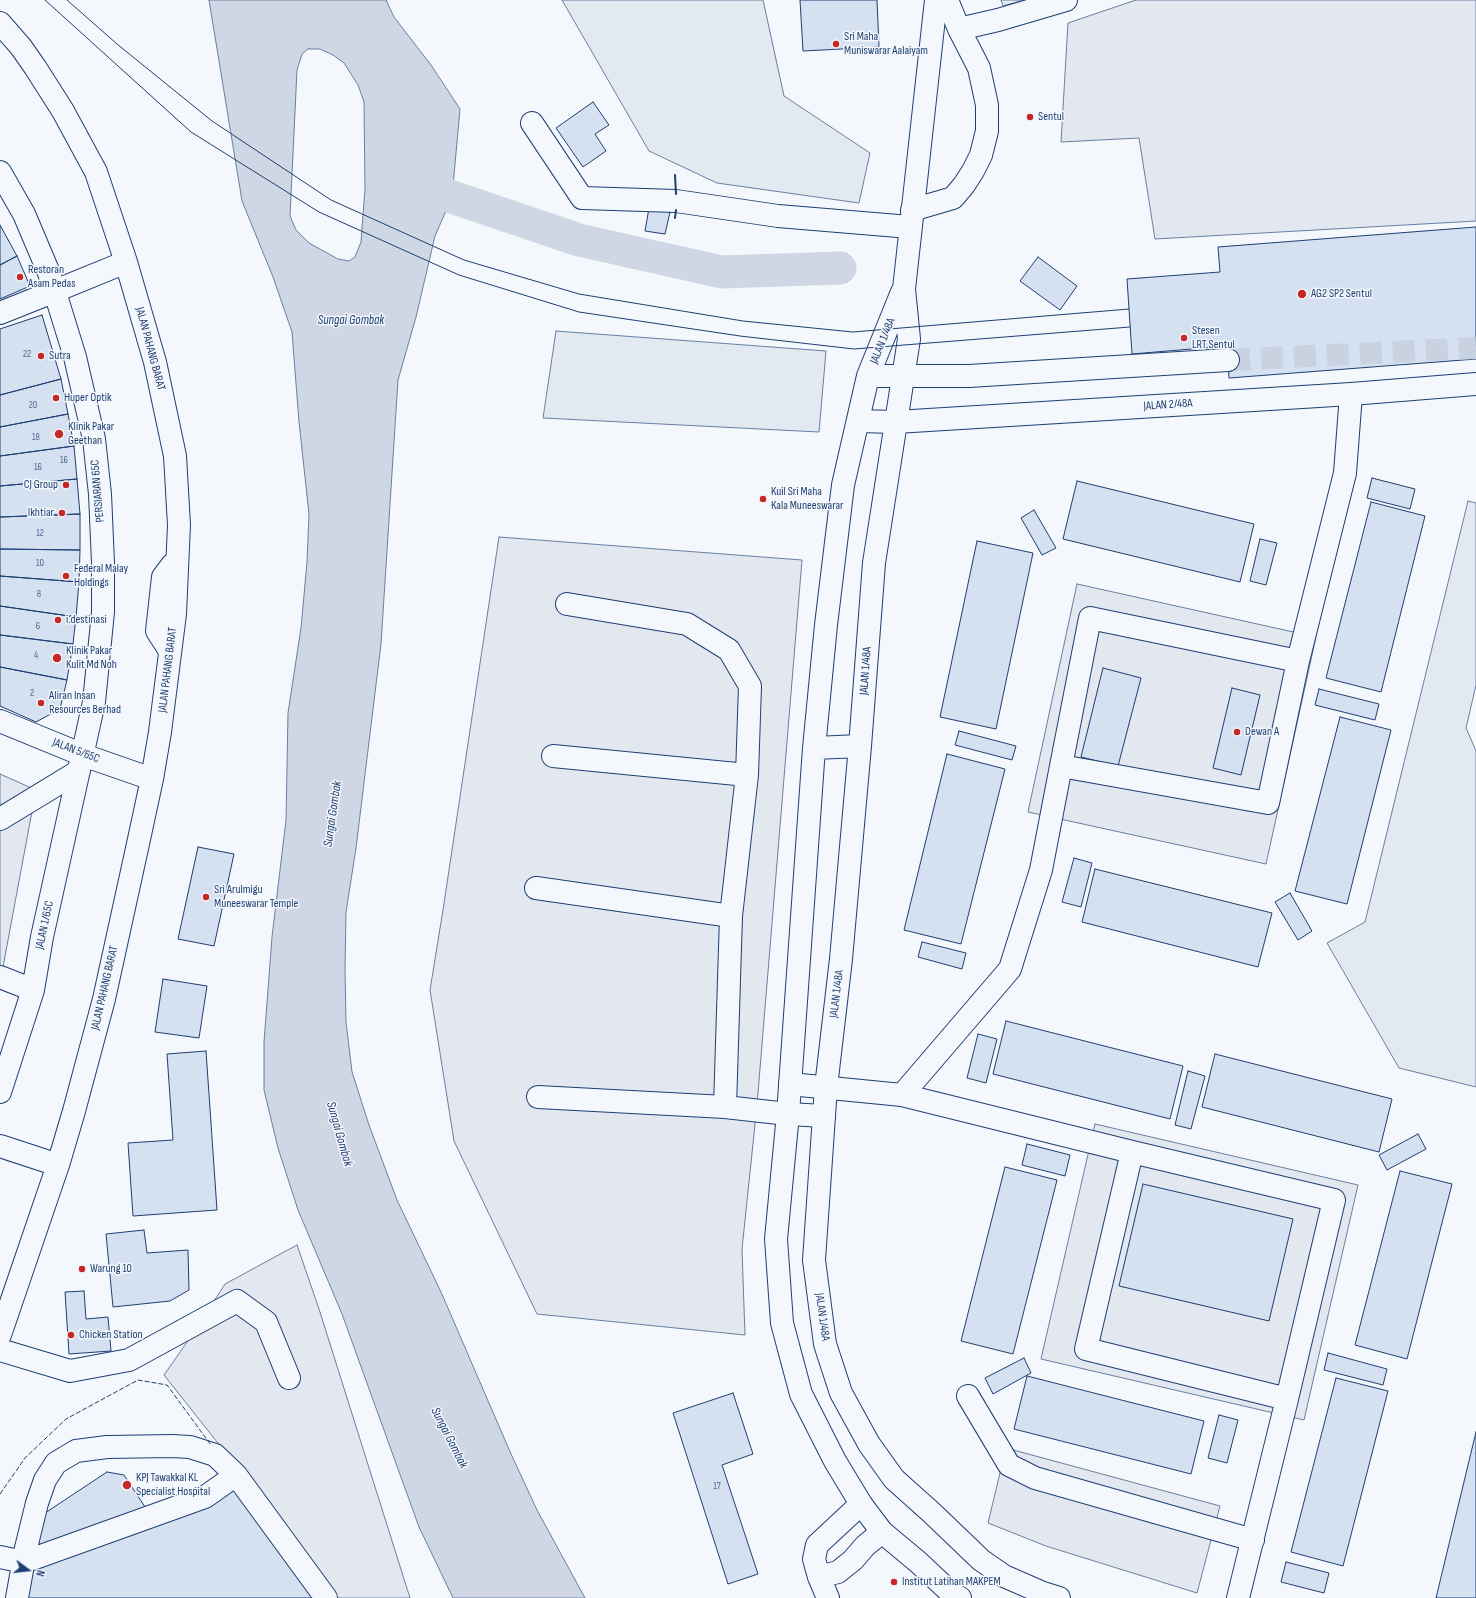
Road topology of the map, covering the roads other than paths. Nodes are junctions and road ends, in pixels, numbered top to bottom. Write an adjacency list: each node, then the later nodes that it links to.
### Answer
1 (936, 0): 8 (main road, JALAN 1/48A)
2 (947, 0): 5 (main road)
3 (1066, 0): 5 (main road)
4 (0, 22): 9 (main road, JALAN PAHANG BARAT)
5 (959, 29): 8 (main road)
6 (532, 123): 8 (main road)
7 (0, 172): 11 (main road, PERSIARAN 65C)
8 (911, 218): 10 (main road, JALAN 1/48A)
9 (126, 262): 11 (main road); 29 (main road, JALAN PAHANG BARAT)
10 (904, 289): 14 (main road, JALAN 1/48A); 15 (main road, JALAN 1/48A)
11 (56, 291): 12 (main road); 26 (main road, PERSIARAN 65C)
12 (0, 312)
13 (1228, 360): 15 (main road)
14 (868, 376): 15 (main road); 18 (main road, JALAN 1/48A)
15 (904, 376): 19 (main road, JALAN 1/48A)
16 (1476, 384): 17 (main road, JALAN 2/48A)
17 (1350, 394): 19 (main road, JALAN 2/48A); 21 (main road)
18 (859, 422): 19 (main road, JALAN 2/48A); 24 (main road, JALAN 1/48A)
19 (896, 422): 23 (main road, JALAN 1/48A)
20 (567, 604): 28 (main road)
21 (1298, 661): 27 (main road); 27 (main road)
22 (0, 721): 26 (main road, JALAN 5/65C)
23 (860, 746): 24 (main road); 36 (main road, JALAN 1/48A)
24 (814, 748): 35 (main road, JALAN 1/48A)
25 (553, 756): 28 (main road)
26 (81, 763): 29 (main road, JALAN 5/65C); 30 (main road); 34 (main road, JALAN 1/65C)
27 (1061, 766): 38 (main road)
28 (747, 775): 32 (main road)
29 (152, 779): 45 (main road, JALAN PAHANG BARAT)
30 (0, 819)
31 (536, 888): 32 (main road)
32 (731, 916): 40 (main road)
33 (0, 977): 34 (main road)
34 (33, 990): 37 (main road, JALAN 1/65C)
35 (790, 1084): 36 (main road); 41 (main road, JALAN 1/48A)
36 (826, 1087): 38 (main road); 42 (main road, JALAN 1/48A)
37 (0, 1092)
38 (902, 1095): 44 (main road)
39 (538, 1097): 40 (main road)
40 (724, 1107): 41 (main road)
41 (788, 1114): 42 (main road); 52 (main road, JALAN 1/48A)
42 (824, 1116): 62 (main road, JALAN 1/48A)
43 (0, 1146): 45 (main road)
44 (1132, 1152): 50 (main road); 50 (main road)
45 (58, 1165): 46 (main road, JALAN PAHANG BARAT)
46 (0, 1335)
47 (0, 1350): 48 (main road)
48 (289, 1378)
49 (968, 1396): 54 (main road)
50 (1287, 1399): 54 (main road)
51 (236, 1475): 56 (main road); 56 (main road); 59 (main road)
52 (861, 1504): 53 (main road, JALAN 1/48A); 57 (main road)
53 (882, 1532): 57 (main road); 61 (main road, JALAN 1/48A)
54 (1253, 1540): 63 (main road)
55 (0, 1557): 56 (main road)
56 (24, 1562): 58 (main road)
57 (819, 1577): 60 (main road)
58 (18, 1598)
59 (326, 1598)
60 (828, 1598)
61 (960, 1598)
62 (1059, 1598)
63 (1238, 1598)

